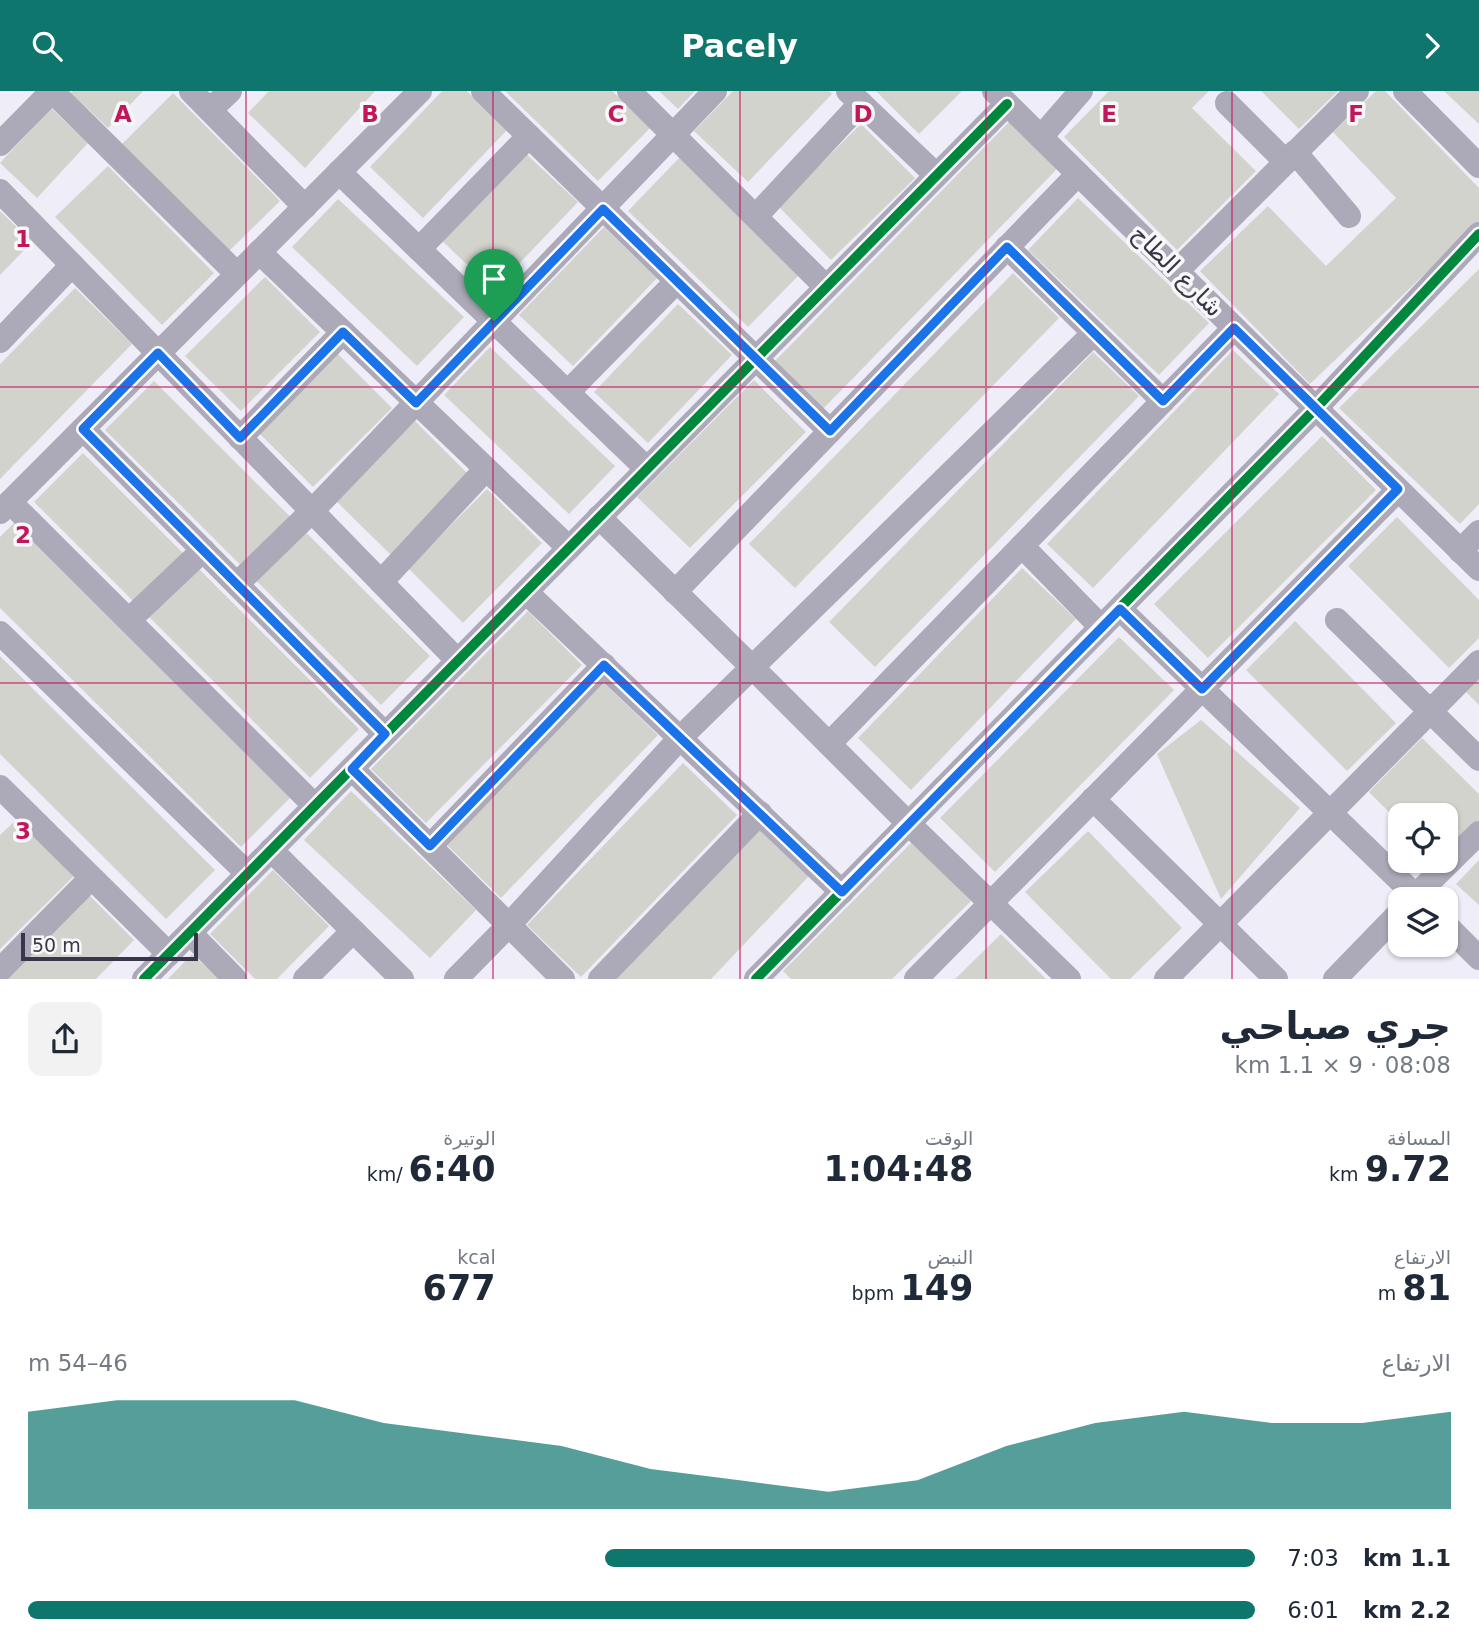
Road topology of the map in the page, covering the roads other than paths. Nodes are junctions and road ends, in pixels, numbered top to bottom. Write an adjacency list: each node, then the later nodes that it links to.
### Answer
1 (52, 91): 18 (street); 35 (street)
2 (191, 91): 14 (street)
3 (230, 91): 14 (street)
4 (420, 91): 21 (street)
5 (483, 91): 16 (street)
6 (629, 91): 15 (street)
7 (716, 91): 15 (street)
8 (1081, 91): 17 (street)
9 (1357, 91): 19 (street)
10 (1405, 91): 20 (street)
11 (855, 97): 23 (street); 27 (street)
12 (1000, 97): 17 (street, شارع الطاح); 23 (street)
13 (1227, 103): 19 (street)
14 (210, 110): 25 (street)
15 (673, 135): 26 (street); 27 (street)
16 (529, 136): 26 (street); 31 (street)
17 (1041, 137): 22 (street, شارع الطاح)
18 (0, 144)
19 (1291, 157): 28 (street); 34 (street)
20 (1479, 166)
21 (339, 171): 25 (street); 31 (street)
22 (1078, 174): 30 (street); 34 (street, شارع الطاح)
23 (936, 175): 37 (street)
24 (0, 191): 33 (street)
25 (304, 207): 32 (street)
26 (603, 209): 36 (street); 38 (street)
27 (756, 216): 37 (street)
28 (1349, 216)
29 (1479, 234): 48 (street)
30 (1007, 247): 41 (street); 50 (street)
31 (419, 249): 38 (street)
32 (259, 252): 35 (street); 40 (street)
33 (72, 265): 42 (street); 43 (street)
34 (1177, 271): 39 (street, شارع الطاح)
35 (237, 274): 43 (street)
36 (677, 281): 44 (street); 45 (street)
37 (827, 287): 44 (street)
38 (494, 321): 45 (street); 47 (street)
39 (1234, 328): 46 (street); 48 (street, شارع الطاح)
40 (343, 332): 47 (street); 51 (street)
41 (1094, 333): 46 (street); 76 (street)
42 (0, 341)
43 (158, 353): 49 (street); 51 (street)
44 (756, 358): 50 (street); 53 (street)
45 (568, 392): 53 (street)
46 (1163, 401): 59 (street)
47 (416, 403): 52 (street); 56 (street)
48 (1316, 408): 54 (street, شارع الطاح); 68 (street)
49 (83, 429): 55 (street); 61 (street)
50 (830, 431): 67 (street)
51 (240, 438): 56 (street)
52 (486, 469): 60 (street); 64 (street)
53 (647, 469): 57 (street)
54 (1398, 489): 62 (street, شارع الطاح); 77 (street)
55 (5, 507): 69 (street)
56 (312, 511): 64 (street); 65 (street)
57 (599, 517): 60 (street); 67 (street)
58 (1479, 532): 62 (street)
59 (1022, 546): 71 (street); 81 (street)
60 (569, 548): 66 (street)
61 (203, 550): 65 (street); 69 (street)
62 (1460, 551): 63 (street, شارع الطاح)
63 (1479, 569)
64 (381, 582): 73 (street)
65 (237, 584): 79 (street)
66 (526, 592): 73 (street); 75 (street)
67 (675, 592): 76 (street)
68 (1120, 609): 71 (street); 77 (street)
69 (129, 620): 86 (street)
70 (1337, 620): 78 (street)
71 (1101, 627): 89 (street)
72 (0, 633): 93 (street)
73 (458, 660): 79 (street)
74 (1479, 662): 78 (street)
75 (604, 665): 80 (street); 91 (street)
76 (752, 667): 80 (street); 81 (street)
77 (1202, 689): 84 (street); 88 (street)
78 (1430, 711): 82 (street); 88 (street)
79 (385, 734): 83 (street)
80 (680, 738): 87 (street); 99 (street)
81 (829, 744): 89 (street)
82 (1479, 759)
83 (352, 769): 86 (street); 91 (street)
84 (1093, 799): 98 (street); 100 (street)
85 (5, 801): 94 (street)
86 (315, 806): 92 (street)
87 (760, 813): 97 (street); 116 (street)
88 (1330, 813): 95 (street); 100 (street)
89 (909, 824): 97 (street); 98 (street)
90 (1479, 833): 96 (street)
91 (430, 846): 99 (street)
92 (271, 850): 93 (street); 102 (street)
93 (248, 874): 103 (street)
94 (92, 878): 105 (street); 107 (street)
95 (1398, 887)
96 (1427, 887)
97 (842, 892): 108 (street)
98 (991, 902): 109 (street); 117 (street)
99 (509, 925): 114 (street); 115 (street)
100 (1220, 925): 118 (street); 119 (street)
101 (1388, 926): 120 (street)
102 (353, 931): 112 (street); 113 (street)
103 (190, 933): 105 (street); 111 (street)
104 (1458, 937): 106 (street)
105 (169, 954): 110 (street)
106 (1479, 958)
107 (0, 970)
108 (764, 976)
109 (919, 978)
110 (144, 979)
111 (235, 979)
112 (305, 979)
113 (402, 979)
114 (456, 979)
115 (563, 979)
116 (600, 979)
117 (1069, 979)
118 (1166, 979)
119 (1276, 979)
120 (1335, 979)

